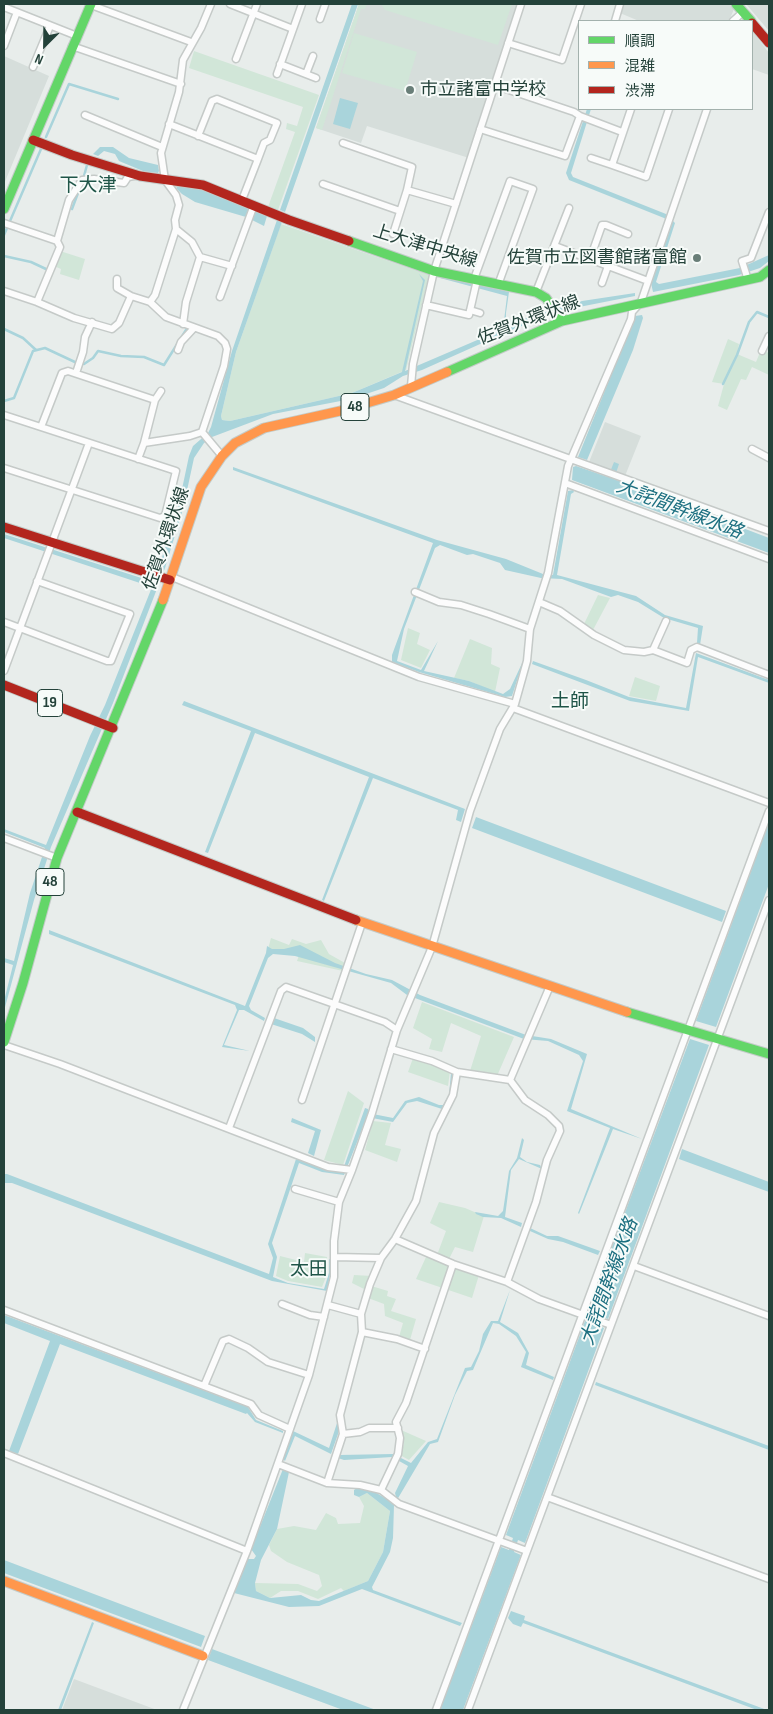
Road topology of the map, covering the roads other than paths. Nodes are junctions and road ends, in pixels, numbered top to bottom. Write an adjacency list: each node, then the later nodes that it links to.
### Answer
1 (210, 4): 24 (street)
2 (230, 4): 15 (street)
3 (257, 4): 15 (street)
4 (302, 4): 22 (street)
5 (324, 4): 12 (street); 16 (street)
6 (521, 4): 25 (street)
7 (581, 4): 25 (street)
8 (620, 4): 17 (street)
9 (736, 4): 14 (main road)
10 (91, 5): 23 (main road); 24 (street)
11 (5, 8): 13 (street)
12 (334, 8)
13 (17, 12): 21 (street); 27 (street)
14 (743, 12): 18 (street); 19 (main road)
15 (253, 13): 22 (street); 30 (street)
16 (320, 19)
17 (615, 20)
18 (734, 20)
19 (749, 20)
20 (753, 24): 26 (main road)
21 (50, 26): 23 (street); 32 (street)
22 (293, 29): 31 (street)
23 (77, 36): 28 (main road)
24 (192, 42): 36 (street)
25 (508, 43): 37 (street)
26 (769, 43)
27 (4, 46)
28 (72, 46): 36 (street); 47 (main road)
29 (313, 56): 34 (street)
30 (236, 59)
31 (280, 64): 33 (street); 34 (street)
32 (33, 67)
33 (277, 74)
34 (306, 74): 35 (street)
35 (316, 78)
36 (181, 84): 43 (street)
37 (494, 85): 42 (street); 44 (street)
38 (631, 110): 45 (street)
39 (669, 110): 52 (street)
40 (708, 110): 78 (street)
41 (85, 115): 49 (street)
42 (580, 116): 44 (street); 45 (street)
43 (168, 124): 46 (street); 49 (street)
44 (480, 129): 58 (street)
45 (622, 132): 52 (street)
46 (198, 136): 51 (street); 51 (street)
47 (33, 140): 53 (main road); 61 (main road)
48 (343, 143): 56 (street)
49 (162, 147): 54 (street)
50 (591, 158): 52 (street)
51 (258, 159): 57 (street)
52 (612, 165)
53 (140, 176): 54 (main road); 68 (street)
54 (165, 180): 57 (main road); 65 (street)
55 (322, 184): 62 (street)
56 (407, 190): 58 (street); 62 (street)
57 (242, 200): 59 (main road)
58 (456, 204): 74 (street)
59 (254, 205): 72 (street); 74 (main road, 上大津中央線)
60 (569, 208): 69 (street)
61 (4, 209)
62 (400, 211): 66 (street)
63 (769, 212): 76 (street)
64 (7, 224): 68 (street)
65 (176, 229): 70 (street); 87 (street)
66 (393, 234)
67 (628, 234): 71 (street)
68 (57, 241): 86 (street)
69 (555, 246): 71 (street); 83 (street)
70 (200, 256): 72 (street); 94 (street)
71 (590, 259): 73 (street)
72 (232, 266): 85 (street)
73 (608, 266): 78 (street); 80 (street)
74 (434, 270): 79 (main road, 上大津中央線); 89 (street)
75 (769, 270): 76 (main road, 佐賀外環状線 / 48)
76 (747, 277): 88 (main road, 佐賀外環状線 / 48)
77 (117, 279): 84 (street)
78 (648, 281): 88 (street)
79 (475, 283): 81 (main road, 上大津中央線); 81 (street); 90 (street)
80 (602, 283)
81 (498, 285): 83 (main road, 上大津中央線)
82 (4, 291): 86 (street)
83 (536, 292): 92 (main road, 上大津中央線)
84 (131, 296): 87 (street); 93 (street)
85 (220, 297)
86 (37, 302): 93 (street)
87 (150, 302): 94 (street)
88 (641, 302): 92 (main road, 佐賀外環状線 / 48); 113 (street)
89 (426, 305): 90 (street); 100 (street)
90 (470, 310): 91 (street)
91 (480, 313)
92 (560, 318): 100 (main road, 佐賀外環状線 / 48)
93 (92, 322): 99 (street)
94 (183, 324): 95 (street)
95 (194, 328): 97 (street); 106 (street)
96 (769, 336): 98 (street)
97 (178, 350)
98 (762, 351)
99 (76, 373): 103 (street); 105 (street)
100 (411, 386): 102 (main road, 佐賀外環状線 / 48)
101 (161, 391): 103 (street)
102 (394, 395): 110 (main road, 佐賀外環状線 / 48); 113 (street)
103 (155, 400): 108 (street)
104 (4, 415): 105 (street)
105 (41, 427): 107 (street)
106 (202, 432): 108 (street); 110 (street)
107 (89, 443): 112 (street); 116 (street)
108 (144, 443): 112 (street)
109 (752, 449): 111 (street)
110 (222, 456): 121 (main road, 佐賀外環状線 / 48)
111 (769, 458)
112 (138, 459): 116 (street)
113 (570, 459): 115 (street); 118 (street)
114 (4, 468): 116 (street)
115 (565, 483): 120 (street); 124 (street)
116 (72, 490): 119 (street)
117 (4, 527): 119 (main road)
118 (769, 531)
119 (49, 548): 121 (main road); 122 (street)
120 (769, 559)
121 (169, 578): 133 (street); 134 (main road, 佐賀外環状線 / 48)
122 (37, 581): 127 (street); 127 (street)
123 (417, 593): 128 (street)
124 (540, 602): 128 (street); 129 (street)
125 (666, 621): 129 (street)
126 (4, 622): 127 (street)
127 (19, 628): 130 (street)
128 (530, 629): 133 (street)
129 (653, 650): 131 (street)
130 (4, 671)
131 (769, 675)
132 (4, 685): 134 (main road, 19)
133 (514, 706): 135 (street); 142 (street)
134 (109, 726): 137 (main road, 佐賀外環状線 / 48)
135 (769, 803)
136 (769, 811): 146 (street)
137 (77, 812): 139 (main road, 佐賀外環状線 / 48); 141 (main road)
138 (4, 838): 139 (street)
139 (53, 857): 148 (main road, 佐賀外環状線 / 48)
140 (769, 900): 147 (street)
141 (362, 922): 142 (main road); 144 (street)
142 (432, 947): 143 (main road); 145 (street)
143 (550, 986): 146 (main road); 152 (street)
144 (336, 1004): 145 (street); 153 (street); 154 (street)
145 (397, 1030): 149 (street)
146 (693, 1030): 147 (main road); 168 (street)
147 (718, 1038): 150 (main road); 162 (street)
148 (4, 1044): 154 (street)
149 (391, 1050): 151 (street); 155 (street)
150 (769, 1054)
151 (457, 1072): 152 (street); 158 (street)
152 (510, 1080): 163 (street)
153 (302, 1100)
154 (228, 1128): 155 (street)
155 (348, 1170): 157 (street)
156 (295, 1189): 157 (street)
157 (338, 1202): 159 (street)
158 (394, 1239): 160 (street); 161 (street)
159 (335, 1257): 160 (street); 165 (street)
160 (381, 1258): 167 (street)
161 (453, 1264): 163 (street); 173 (street)
162 (634, 1266): 169 (street); 171 (street)
163 (507, 1282): 168 (street)
164 (282, 1304): 170 (street)
165 (328, 1304): 167 (street); 170 (street)
166 (4, 1310): 175 (street)
167 (361, 1314): 172 (street)
168 (582, 1315): 171 (street); 184 (street)
169 (769, 1316)
170 (324, 1317): 174 (street)
171 (611, 1325): 183 (street)
172 (362, 1332): 173 (street); 178 (street)
173 (425, 1349): 177 (street)
174 (308, 1375): 175 (street); 176 (street)
175 (204, 1386): 176 (street)
176 (290, 1428): 180 (street)
177 (398, 1428): 178 (street); 182 (street)
178 (342, 1434): 181 (street)
179 (4, 1453): 186 (street)
180 (278, 1464): 181 (street); 186 (street)
181 (327, 1483): 182 (street)
182 (381, 1490): 184 (street)
183 (547, 1497): 185 (street); 187 (street)
184 (499, 1541): 185 (street); 191 (street)
185 (527, 1551): 192 (street)
186 (247, 1552): 189 (street)
187 (769, 1579)
188 (4, 1581): 189 (main road)
189 (203, 1656): 190 (street)
190 (183, 1710)
191 (436, 1710)
192 (468, 1710)

